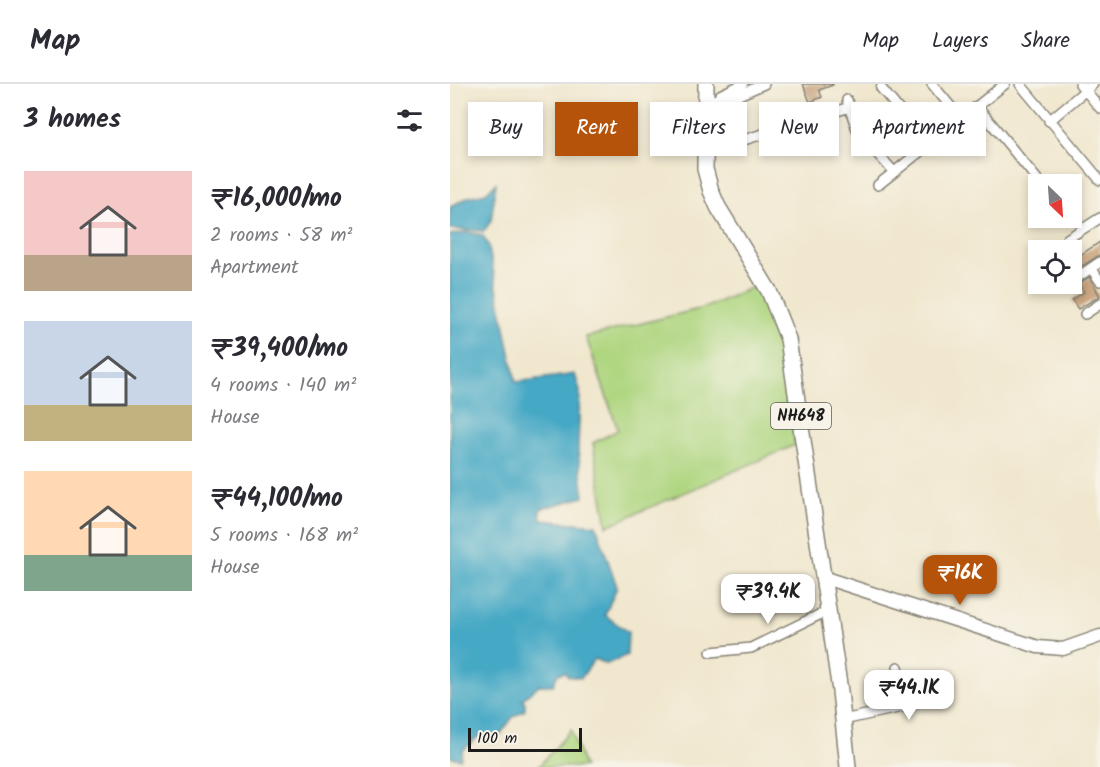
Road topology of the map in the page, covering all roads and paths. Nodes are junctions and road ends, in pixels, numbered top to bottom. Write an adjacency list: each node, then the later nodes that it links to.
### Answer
1 (706, 84): 9 (highway, NH648)
2 (743, 84): 9 (street)
3 (764, 84): 9 (street)
4 (932, 84): 11 (street)
5 (1005, 84): 12 (street)
6 (1020, 84): 15 (street)
7 (1086, 86): 13 (street); 15 (street)
8 (881, 88): 10 (street)
9 (712, 100)
10 (893, 102)
11 (947, 102)
12 (982, 102)
13 (1100, 108)
14 (986, 117): 20 (street)
15 (1049, 121): 21 (street)
16 (747, 138): 19 (street)
17 (705, 156): 31 (highway, NH648)
18 (914, 156): 19 (street)
19 (894, 172): 22 (street)
20 (1033, 174)
21 (1100, 180)
22 (878, 185)
23 (1100, 218): 24 (street)
24 (1067, 239)
25 (1100, 262): 26 (street)
26 (1091, 268): 27 (street); 28 (street)
27 (1082, 274)
28 (1100, 281)
29 (1100, 304): 30 (street)
30 (1085, 314)
31 (822, 577): 32 (highway, NH648); 33 (street)
32 (827, 611): 34 (street); 36 (highway, NH648)
33 (1100, 636)
34 (711, 652)
35 (898, 667): 36 (street)
36 (843, 720): 37 (highway, NH648)
37 (848, 767)

